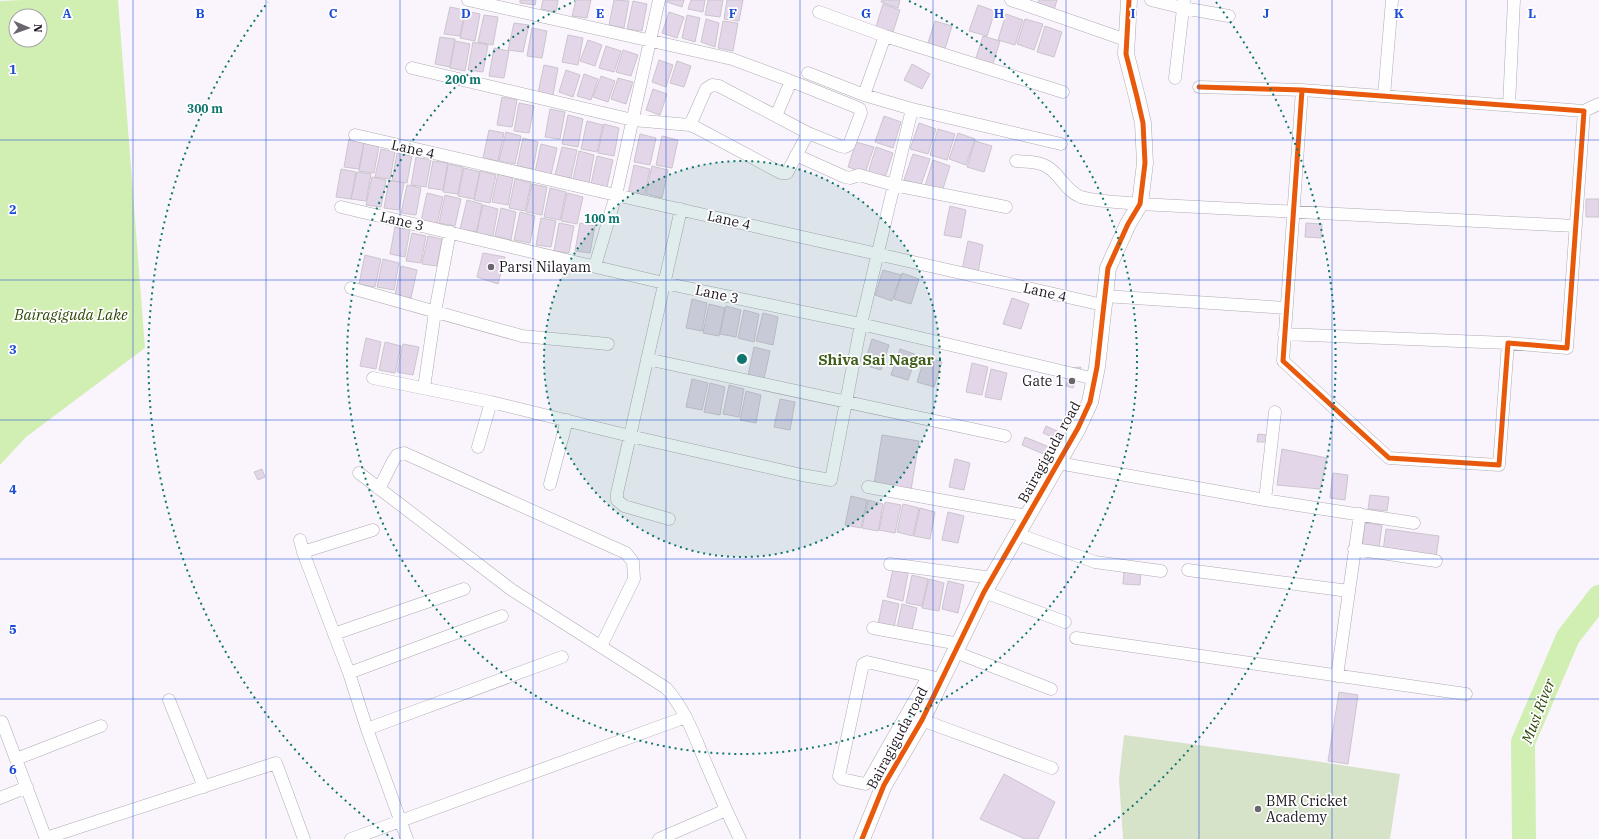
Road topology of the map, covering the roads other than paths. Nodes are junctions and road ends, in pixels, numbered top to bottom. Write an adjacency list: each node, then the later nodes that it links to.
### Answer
1 (468, 0): 13 (street)
2 (659, 0): 13 (street)
3 (1011, 0): 12 (street)
4 (1129, 0): 12 (street, Bairagiguda road)
5 (1151, 0): 8 (street)
6 (1392, 0): 22 (street)
7 (1514, 0): 24 (street)
8 (1183, 4): 10 (street); 16 (street)
9 (819, 12): 11 (street)
10 (1229, 16)
11 (885, 36): 20 (street); 21 (street)
12 (1126, 40): 37 (street, Bairagiguda road)
13 (650, 42): 17 (street); 28 (street)
14 (412, 68): 28 (street)
15 (808, 73): 21 (street)
16 (1175, 78)
17 (791, 81): 27 (street); 30 (street)
18 (1200, 87): 19 (street)
19 (1302, 90): 22 (street); 41 (street)
20 (1062, 92)
21 (864, 94): 25 (street)
22 (1384, 96): 24 (street)
23 (1599, 104): 26 (street)
24 (1509, 105): 26 (street)
25 (912, 109): 32 (street); 35 (street)
26 (1584, 111): 42 (street)
27 (776, 116): 29 (street); 30 (street)
28 (633, 120): 29 (street); 36 (street)
29 (690, 125): 33 (street)
30 (808, 133): 33 (street)
31 (355, 135): 36 (street, Lane 4)
32 (1061, 144)
33 (796, 155): 35 (street)
34 (1016, 161): 37 (street)
35 (894, 185): 39 (street); 44 (street)
36 (616, 196): 40 (street, Lane 4); 45 (street)
37 (1140, 204): 41 (street); 48 (street, Bairagiguda road)
38 (341, 207): 43 (street, Lane 3)
39 (1006, 208)
40 (681, 209): 44 (street, Lane 4); 46 (street)
41 (1294, 212): 42 (street); 49 (street)
42 (1576, 226): 54 (street)
43 (450, 232): 45 (street, Lane 3); 50 (street)
44 (877, 254): 48 (street, Lane 4); 51 (street)
45 (595, 266): 46 (street, Lane 3)
46 (664, 283): 51 (street, Lane 3); 55 (street)
47 (351, 288): 50 (street)
48 (1103, 300): 49 (street, Lane 4); 57 (street, Bairagiguda road)
49 (1286, 308): 52 (street)
50 (435, 312): 53 (street); 58 (street)
51 (861, 324): 57 (street, Lane 3); 60 (street)
52 (1284, 334): 54 (street); 54 (street)
53 (608, 344)
54 (1508, 344)
55 (647, 359): 60 (street); 63 (street)
56 (373, 378): 58 (street)
57 (1095, 379): 66 (street, Bairagiguda road)
58 (424, 388): 59 (street)
59 (491, 402): 62 (street); 65 (street)
60 (846, 402): 63 (street); 64 (street)
61 (1275, 412): 71 (street)
62 (567, 420): 63 (street); 68 (street)
63 (630, 436): 74 (street)
64 (1005, 436)
65 (478, 447)
66 (1058, 463): 71 (street); 73 (street, Bairagiguda road)
67 (359, 473): 70 (street)
68 (550, 484)
69 (868, 487): 73 (street)
70 (379, 488): 93 (street); 93 (street)
71 (1265, 500): 72 (street)
72 (1360, 514): 75 (street); 79 (street)
73 (1028, 516): 77 (street, Bairagiguda road)
74 (669, 519)
75 (1414, 523)
76 (373, 530): 80 (street)
77 (1017, 534): 84 (street); 85 (street, Bairagiguda road)
78 (300, 540): 80 (street)
79 (1354, 550): 81 (street); 87 (street)
80 (303, 552): 91 (street)
81 (1436, 561)
82 (890, 564): 85 (street)
83 (1188, 570): 87 (street)
84 (1161, 571)
85 (988, 585): 89 (street); 94 (street, Bairagiguda road)
86 (464, 589): 91 (street)
87 (1349, 591): 97 (street)
88 (502, 616): 96 (street)
89 (1066, 622)
90 (873, 628): 94 (street)
91 (334, 634): 96 (street)
92 (1076, 638): 97 (street)
93 (601, 646): 102 (street)
94 (957, 648): 98 (street, Bairagiguda road); 99 (street)
95 (562, 657): 106 (street)
96 (349, 673): 106 (street)
97 (1337, 676): 100 (street)
98 (934, 678): 103 (street, Bairagiguda road); 107 (street); 107 (street)
99 (1051, 689)
100 (1466, 694)
101 (169, 700): 112 (street)
102 (686, 717): 114 (street); 115 (street)
103 (922, 720): 108 (street, Bairagiguda road); 110 (street)
104 (0, 723): 109 (street)
105 (101, 726): 109 (street)
106 (367, 730): 115 (street)
107 (891, 741): 108 (street)
108 (905, 749): 122 (street, Bairagiguda road)
109 (16, 759): 111 (street)
110 (1052, 768)
111 (27, 787): 113 (street); 116 (street)
112 (204, 787): 116 (street); 117 (street)
113 (0, 798)
114 (726, 810): 120 (street); 121 (street)
115 (400, 821): 118 (street); 119 (street)
116 (46, 838)
117 (304, 839)
118 (351, 839)
119 (407, 839)
120 (660, 839)
121 (740, 839)
122 (862, 839)

